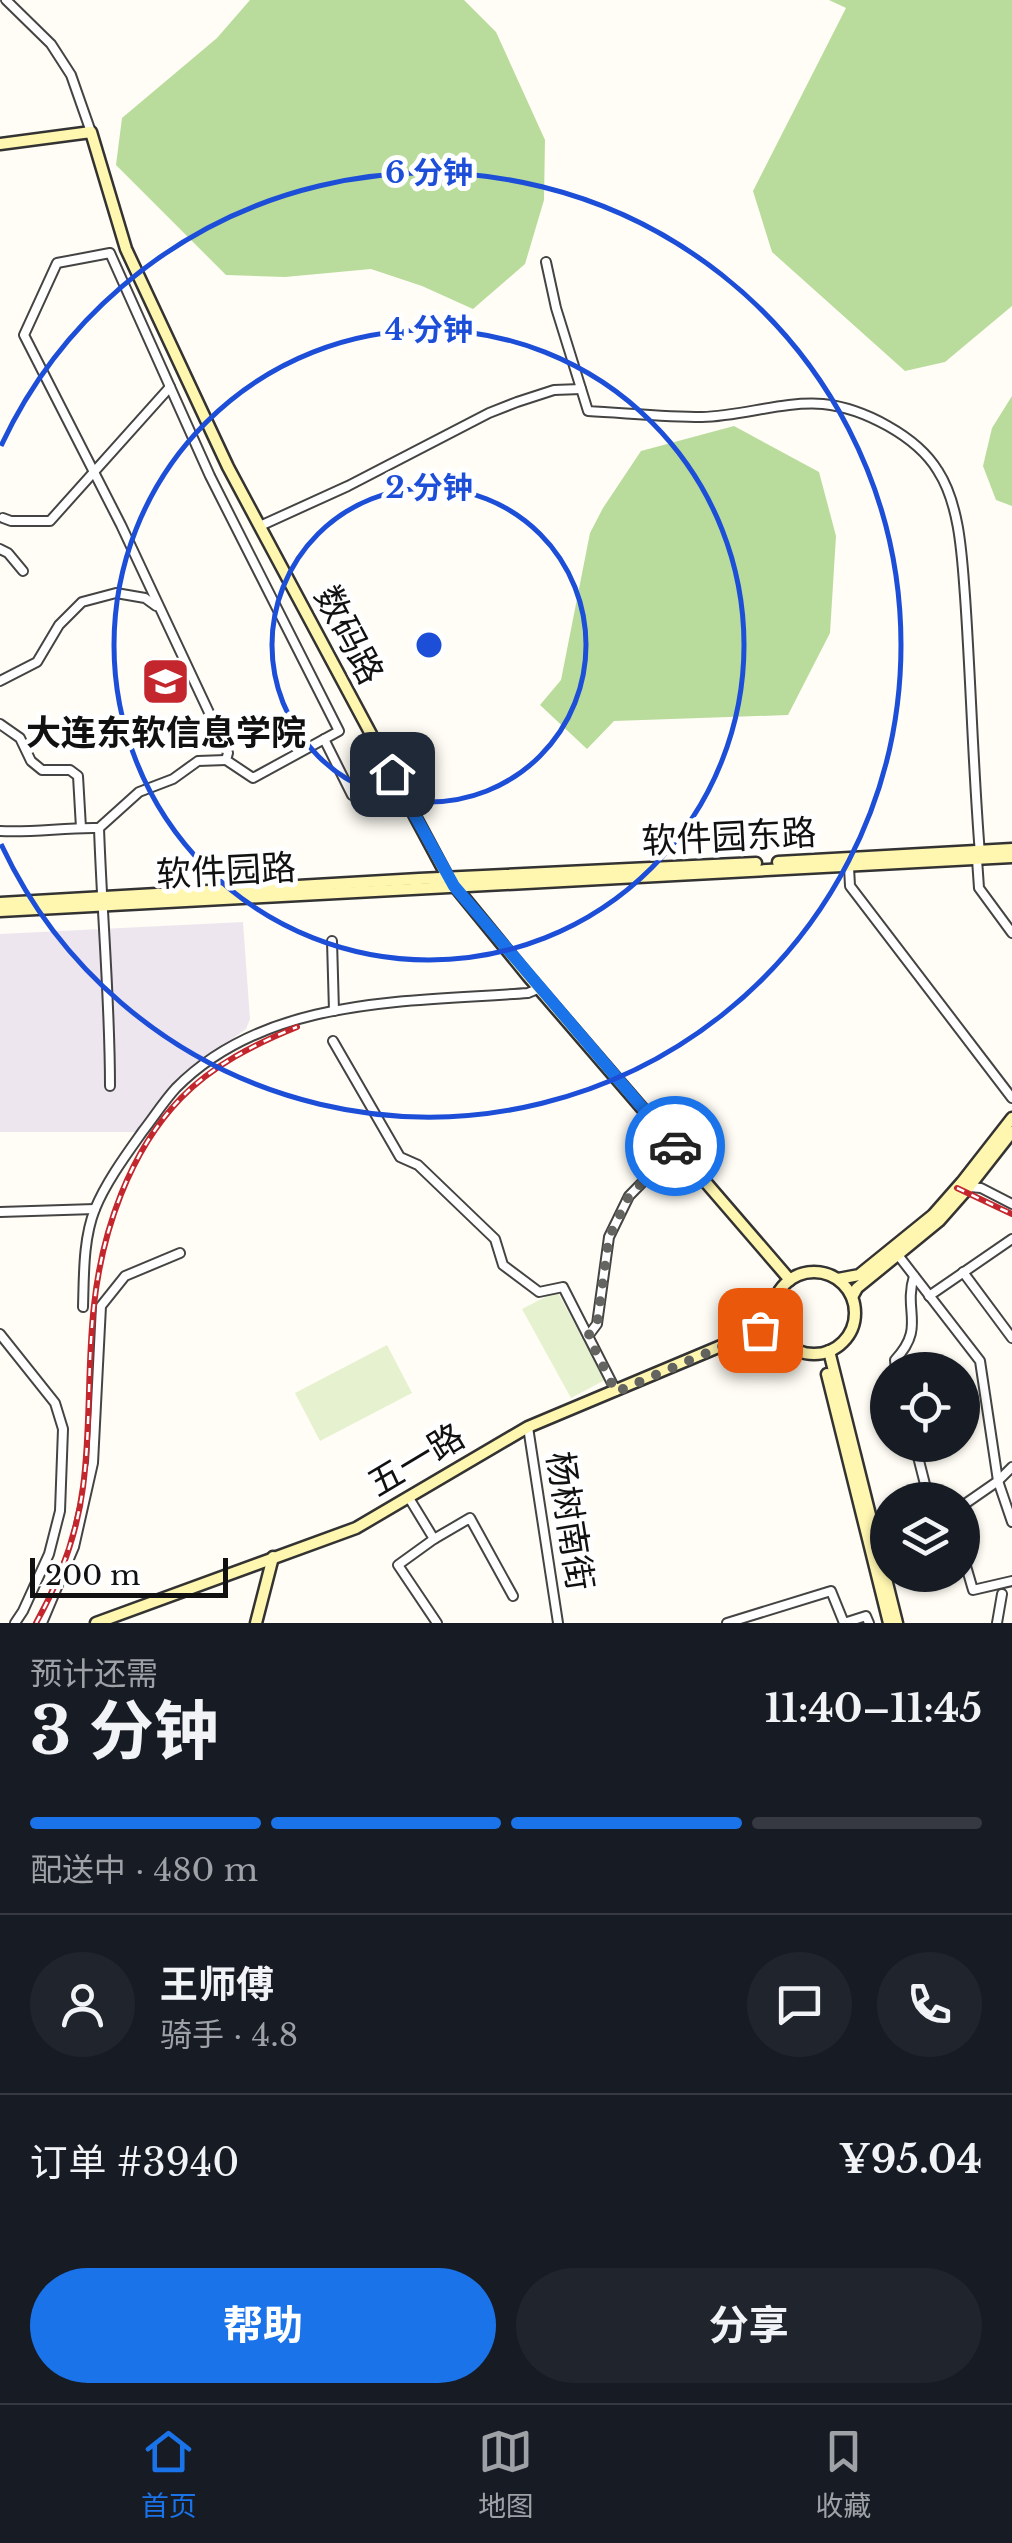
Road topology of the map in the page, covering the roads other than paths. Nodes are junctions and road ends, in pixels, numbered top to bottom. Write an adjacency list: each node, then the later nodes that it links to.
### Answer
1 (6, 0): 2 (street, 数码路)
2 (90, 132): 3 (main road); 8 (main road, 数码路)
3 (0, 144)
4 (546, 262): 6 (street)
5 (170, 388): 7 (street); 7 (street); 9 (street)
6 (582, 389): 11 (street); 27 (street)
7 (94, 473): 10 (street); 14 (street)
8 (240, 490): 9 (street); 11 (main road, 数码路)
9 (222, 499): 16 (street)
10 (3, 518)
11 (260, 526): 15 (main road, 数码路)
12 (0, 549): 13 (street)
13 (23, 572)
14 (160, 608): 17 (street); 20 (street)
15 (330, 657): 16 (street); 21 (main road, 数码路)
16 (308, 670): 19 (street)
17 (0, 681)
18 (0, 724): 22 (street)
19 (324, 739): 20 (street); 21 (street)
20 (226, 760): 23 (street)
21 (392, 774): 26 (main road, 数码路)
22 (81, 828): 23 (street); 24 (street)
23 (99, 828): 33 (street)
24 (0, 831)
25 (1012, 848): 27 (main road, 软件园东路)
26 (433, 850): 30 (main road); 31 (main road, 数码路)
27 (979, 856): 28 (main road, 软件园东路); 29 (main road, 软件园东路); 31 (main road, 软件园东路); 37 (street)
28 (1012, 857)
29 (848, 867): 32 (main road, 软件园东路); 44 (street)
30 (420, 879): 31 (main road, 软件园路); 33 (main road, 软件园路)
31 (451, 882): 32 (main road, 软件园东路); 33 (main road, 软件园路); 35 (main road, 数码路)
32 (477, 885): 35 (main road)
33 (101, 901): 34 (main road, 软件园路); 36 (main road, 软件园路); 43 (street)
34 (0, 903)
35 (471, 906): 39 (main road, 数码路)
36 (0, 911)
37 (1012, 933)
38 (332, 941): 40 (street)
39 (540, 988): 40 (street); 48 (main road, 数码路)
40 (334, 1011): 51 (street)
41 (333, 1041): 67 (street)
42 (1012, 1080): 44 (street)
43 (110, 1086)
44 (1003, 1088): 45 (street)
45 (1012, 1098)
46 (1012, 1118): 58 (main road)
47 (1012, 1132): 49 (main road)
48 (676, 1148): 59 (main road, 数码路); 67 (street)
49 (969, 1188): 50 (street); 55 (main road)
50 (1012, 1204)
51 (95, 1209): 52 (street); 62 (street)
52 (0, 1212)
53 (1012, 1239): 56 (street)
54 (180, 1253): 88 (street)
55 (898, 1255): 57 (street); 61 (main road)
56 (963, 1272): 60 (street); 68 (street)
57 (914, 1276): 60 (street); 70 (street)
58 (838, 1279): 59 (main road); 61 (main road)
59 (790, 1280): 63 (main road)
60 (929, 1296): 74 (street)
61 (852, 1297): 69 (main road)
62 (83, 1307)
63 (773, 1313): 64 (main road); 66 (main road)
64 (760, 1330): 66 (main road); 71 (main road, 五一路)
65 (0, 1334): 87 (street)
66 (780, 1335): 69 (main road)
67 (588, 1336): 71 (street)
68 (1012, 1338)
69 (826, 1352): 77 (main road)
70 (903, 1352)
71 (616, 1392): 72 (main road, 五一路)
72 (528, 1426): 76 (main road, 五一路); 92 (street, 杨树南街)
73 (1012, 1467): 74 (street)
74 (998, 1481): 75 (street); 78 (street)
75 (980, 1494)
76 (409, 1498): 79 (street); 80 (main road, 五一路)
77 (870, 1522)
78 (1012, 1522)
79 (434, 1538): 86 (street); 91 (street)
80 (273, 1557): 89 (main road, 五一路); 90 (main road)
81 (1012, 1581): 82 (street)
82 (980, 1588)
83 (885, 1592): 95 (main road)
84 (889, 1592): 96 (main road)
85 (1002, 1594): 97 (street)
86 (513, 1596)
87 (15, 1623)
88 (42, 1623)
89 (96, 1623)
90 (256, 1623)
91 (436, 1623)
92 (558, 1623)
93 (727, 1623): 94 (street)
94 (869, 1623)
95 (889, 1623)
96 (897, 1623)
97 (998, 1623)

